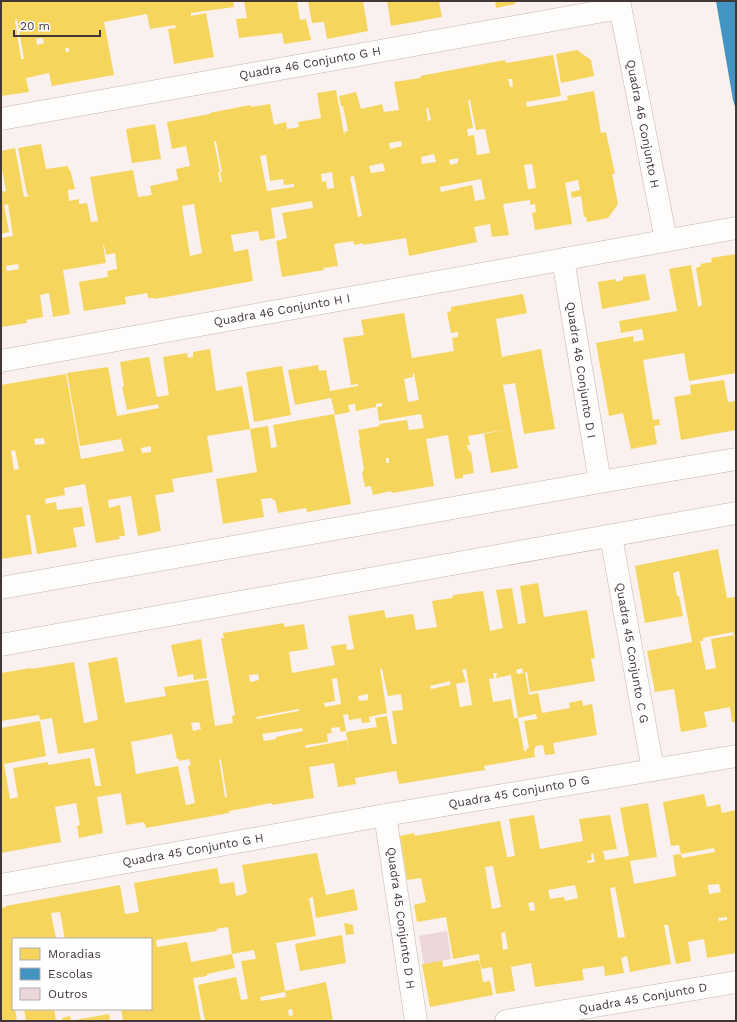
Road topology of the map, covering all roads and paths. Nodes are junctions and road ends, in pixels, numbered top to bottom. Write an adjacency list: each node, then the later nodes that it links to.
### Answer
1 (619, 5): 2 (street, Quadra 46 Conjunto G H); 4 (street, Quadra 46 Conjunto H)
2 (1, 119)
3 (736, 228): 4 (street, Quadra 46 Conjunto H I)
4 (666, 240): 5 (street, Quadra 46 Conjunto H I)
5 (563, 259): 6 (street, Quadra 46 Conjunto H I); 8 (street, Quadra 46 Conjunto D I)
6 (1, 361)
7 (736, 459): 8 (street)
8 (600, 482): 11 (street)
9 (736, 513): 10 (street)
10 (611, 536): 12 (street); 14 (street, Quadra 45 Conjunto C G)
11 (1, 588)
12 (1, 645)
13 (736, 756): 14 (street, Quadra 45 Conjunto D G)
14 (653, 770): 15 (street, Quadra 45 Conjunto D G)
15 (386, 815): 16 (street, Quadra 45 Conjunto G H); 19 (street, Quadra 45 Conjunto D H)
16 (1, 885)
17 (736, 982): 18 (street, Quadra 45 Conjunto D)
18 (551, 1017): 20 (street, Quadra 45 Conjunto D)
19 (416, 1021)
20 (506, 1021)

